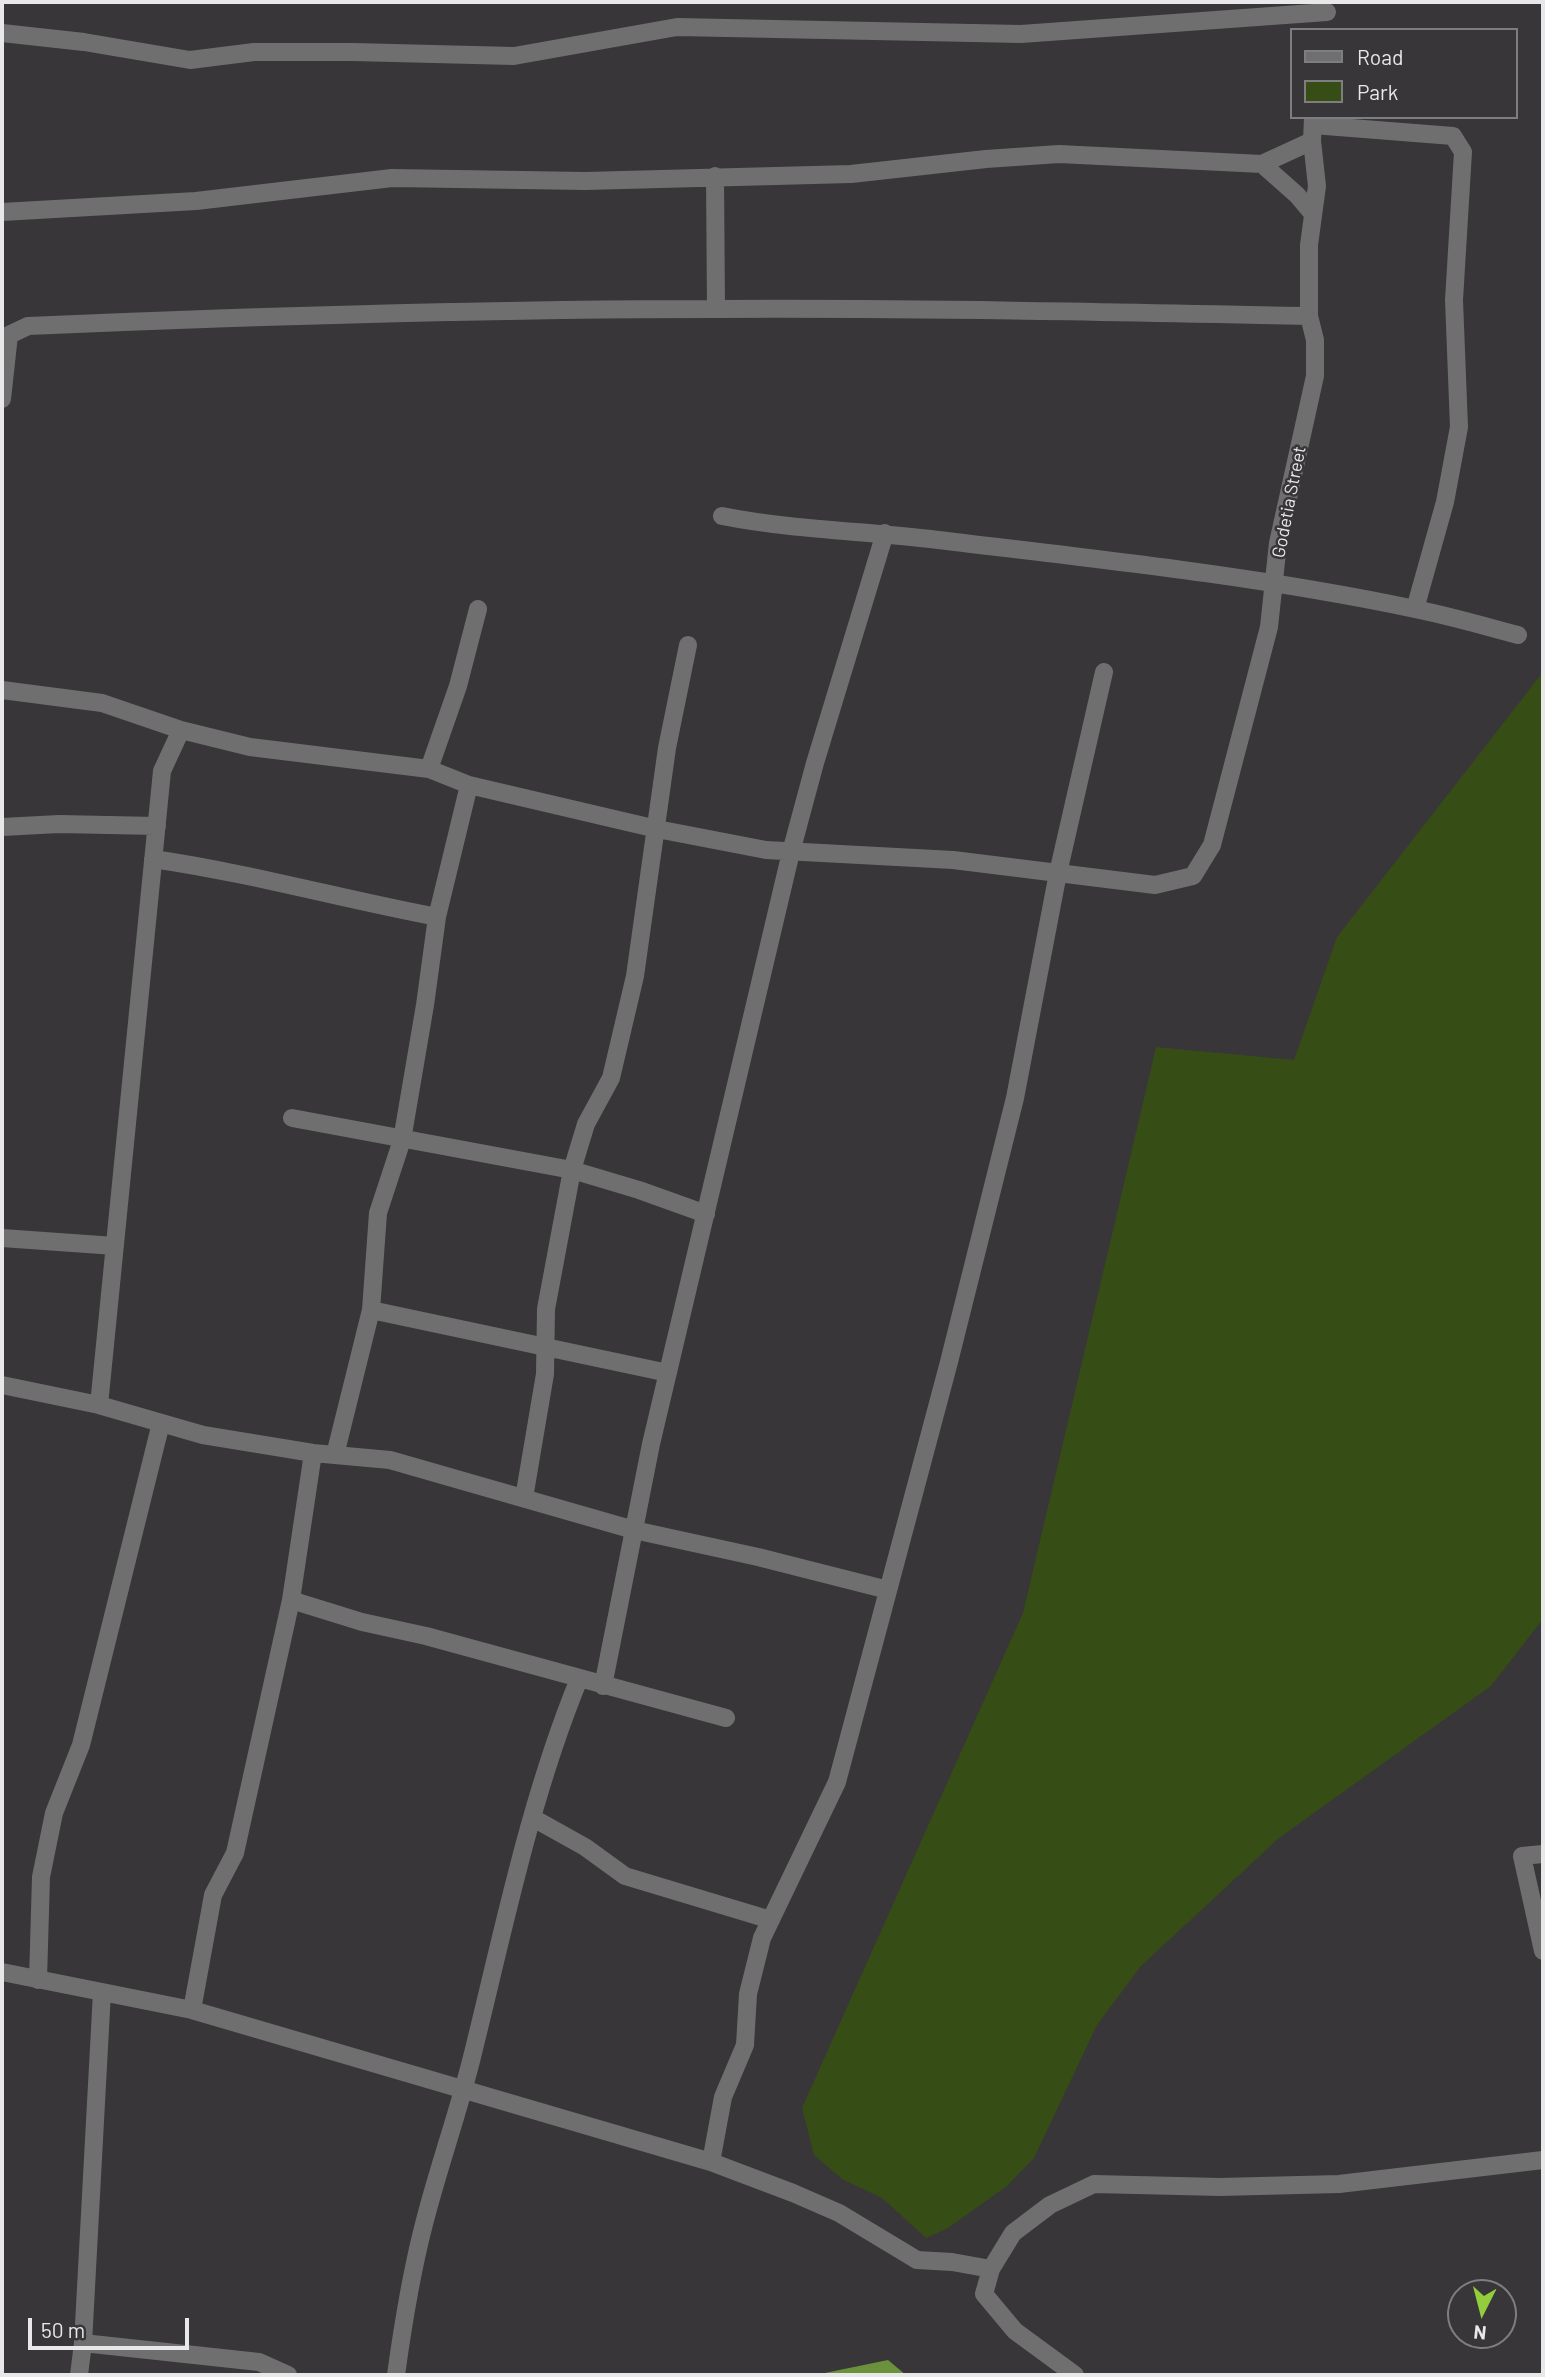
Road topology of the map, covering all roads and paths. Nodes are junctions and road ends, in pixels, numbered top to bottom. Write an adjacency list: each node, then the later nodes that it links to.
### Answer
1 (1327, 14): 2 (street)
2 (2, 33)
3 (1313, 128): 4 (street); 7 (street, Godetia Street); 15 (street)
4 (1262, 164): 5 (street); 7 (street)
5 (715, 176): 6 (street); 8 (street)
6 (2, 212)
7 (1313, 214): 9 (street, Godetia Street)
8 (716, 309): 9 (street); 10 (street)
9 (1309, 316): 13 (street, Godetia Street)
10 (2, 398)
11 (722, 516): 12 (street)
12 (885, 533): 13 (street); 26 (street)
13 (1274, 584): 15 (street); 28 (street, Godetia Street)
14 (478, 609): 21 (street)
15 (1415, 609): 16 (street)
16 (1518, 635)
17 (688, 645): 25 (street)
18 (1104, 672): 28 (street)
19 (2, 690): 20 (street)
20 (181, 730): 21 (street); 23 (street)
21 (429, 769): 22 (street)
22 (469, 785): 25 (street); 29 (street)
23 (156, 826): 24 (street); 27 (street)
24 (2, 827)
25 (657, 829): 26 (street); 32 (street)
26 (792, 852): 28 (street); 33 (street)
27 (153, 859): 29 (street); 35 (street)
28 (1058, 873): 46 (street)
29 (437, 917): 31 (street)
30 (292, 1118): 31 (street)
31 (402, 1140): 32 (street); 36 (street)
32 (572, 1170): 33 (street); 37 (street)
33 (706, 1214): 38 (street)
34 (2, 1238): 35 (street)
35 (115, 1245): 40 (street)
36 (371, 1310): 37 (street); 43 (street)
37 (545, 1345): 38 (street); 44 (street)
38 (668, 1373): 45 (street)
39 (2, 1385): 40 (street)
40 (99, 1405): 41 (street)
41 (161, 1423): 42 (street); 56 (street)
42 (313, 1453): 43 (street); 47 (street)
43 (335, 1455): 44 (street)
44 (524, 1498): 45 (street)
45 (634, 1530): 46 (street); 49 (street)
46 (888, 1590): 53 (street)
47 (290, 1600): 48 (street); 58 (street)
48 (579, 1679): 49 (street); 51 (street)
49 (603, 1686): 50 (street)
50 (726, 1718)
51 (533, 1818): 53 (street); 59 (street)
52 (1543, 1854): 54 (street)
53 (771, 1920): 61 (street)
54 (1543, 1951)
55 (2, 1972): 56 (street)
56 (38, 1980): 57 (street)
57 (102, 1992): 58 (street); 63 (street)
58 (192, 2010): 59 (street)
59 (463, 2089): 61 (street); 66 (street)
60 (1543, 2160): 62 (street)
61 (711, 2162): 62 (street)
62 (991, 2269): 67 (street)
63 (83, 2343): 64 (street); 65 (street)
64 (79, 2375)
65 (288, 2375)
66 (396, 2375)
67 (1074, 2375)

